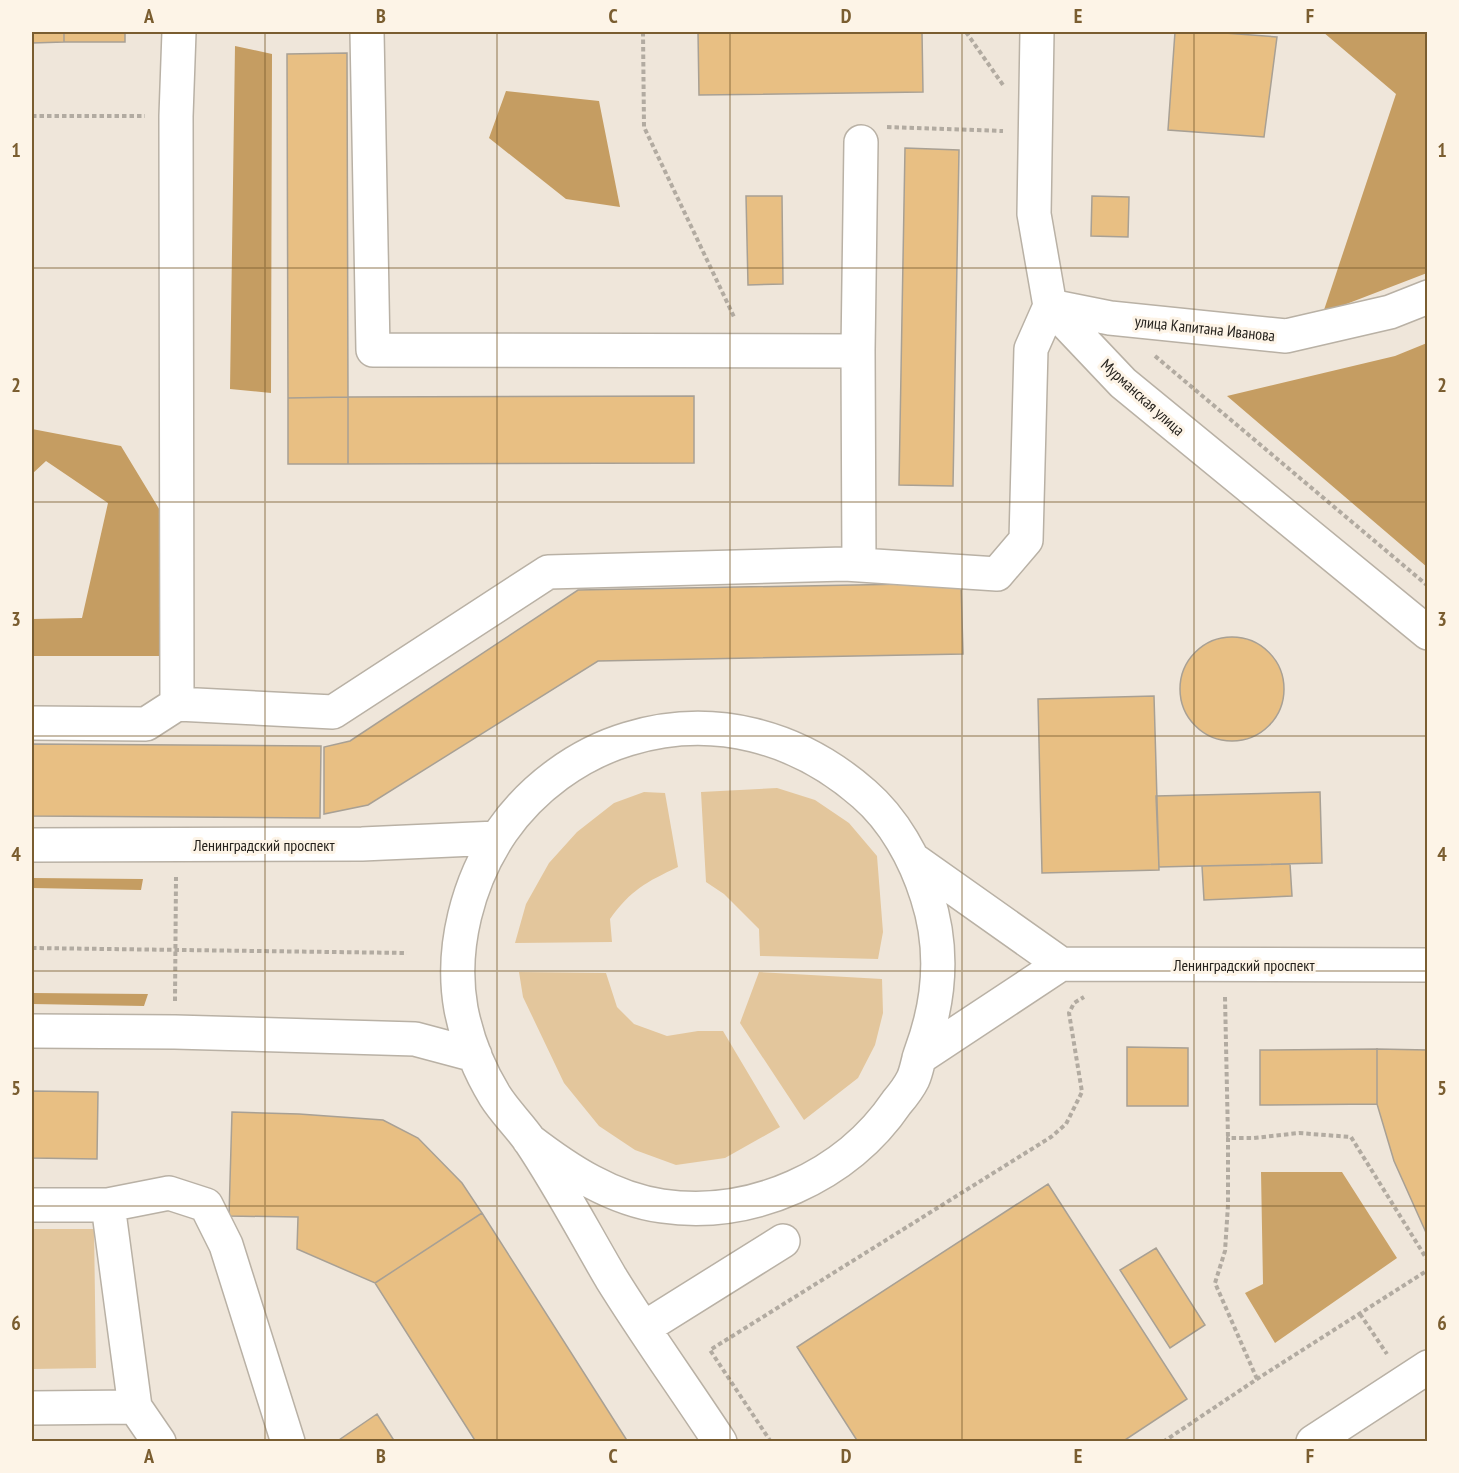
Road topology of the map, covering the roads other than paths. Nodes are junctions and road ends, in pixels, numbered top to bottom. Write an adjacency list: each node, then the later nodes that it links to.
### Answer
1 (179, 32): 10 (street)
2 (367, 32): 7 (street)
3 (1037, 32): 6 (street)
4 (861, 142): 7 (street)
5 (1428, 297): 6 (street, улица Капитана Иванова)
6 (1050, 306): 8 (street); 9 (street, Мурманская улица)
7 (858, 351): 8 (street)
8 (859, 565): 10 (street)
9 (1428, 633)
10 (177, 704): 11 (street)
11 (32, 723)
12 (497, 838): 13 (street, Ленинградский проспект); 14 (street); 18 (street)
13 (32, 845)
14 (914, 860): 15 (street); 19 (street)
15 (1061, 964): 16 (street, Ленинградский проспект); 19 (street)
16 (1428, 965)
17 (32, 1031): 18 (street)
18 (475, 1055): 20 (street)
19 (919, 1058): 20 (street)
20 (529, 1140): 24 (street)
21 (32, 1205): 22 (street)
22 (108, 1205): 26 (street); 29 (street)
23 (783, 1241): 24 (street)
24 (645, 1328): 30 (street)
25 (1428, 1366): 31 (street)
26 (135, 1407): 27 (street); 28 (street)
27 (32, 1408)
28 (159, 1442)
29 (288, 1442)
30 (720, 1442)
31 (1313, 1442)

